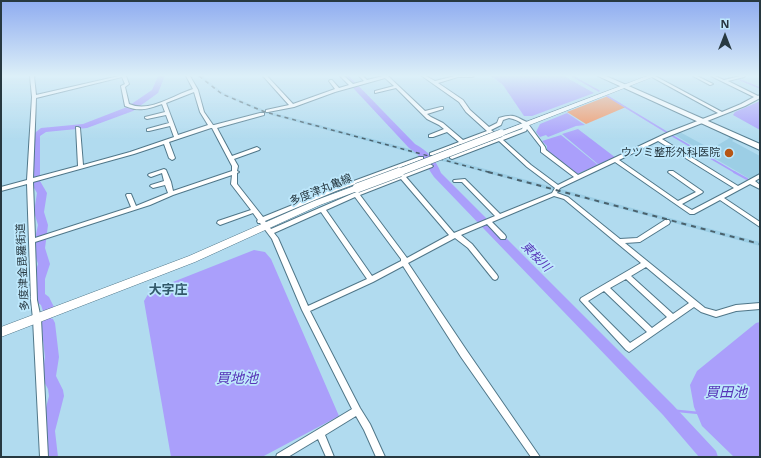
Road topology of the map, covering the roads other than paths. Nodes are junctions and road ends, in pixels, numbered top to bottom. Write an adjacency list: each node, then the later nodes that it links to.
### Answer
1 (34, 97): 54 (street, 多度津金毘羅街道)
2 (125, 97): 13 (street)
3 (176, 97): 13 (street)
4 (198, 97): 25 (street)
5 (283, 97): 14 (street)
6 (316, 97): 14 (street)
7 (407, 97): 18 (street)
8 (456, 97): 28 (street)
9 (593, 97): 24 (main road, 多度津丸亀線)
10 (651, 97): 22 (main road)
11 (692, 97): 19 (street)
12 (759, 97): 19 (street)
13 (164, 103): 17 (street)
14 (290, 106): 16 (street)
15 (440, 108): 18 (street)
16 (268, 111)
17 (166, 113): 21 (street); 23 (street)
18 (424, 113): 27 (street)
19 (721, 113): 22 (street)
20 (262, 114): 25 (street)
21 (147, 118)
22 (703, 121): 33 (street); 36 (main road)
23 (171, 124): 26 (street); 32 (street)
24 (527, 124): 28 (street); 31 (main road, 多度津丸亀線); 53 (street)
25 (212, 127): 32 (street); 42 (street)
26 (149, 130)
27 (447, 130): 30 (street); 35 (street)
28 (490, 130): 31 (street); 35 (street)
29 (77, 131): 45 (street)
30 (431, 136)
31 (500, 136): 38 (street); 59 (street); 63 (main road, 多度津丸亀線, bridge)
32 (177, 138): 34 (street)
33 (659, 139): 44 (street); 61 (street)
34 (166, 142): 41 (street); 45 (street)
35 (462, 142): 38 (street); 39 (street)
36 (760, 147)
37 (257, 150): 42 (street)
38 (471, 150): 40 (street)
39 (432, 154)
40 (452, 157)
41 (172, 158)
42 (231, 158): 48 (street)
43 (421, 158): 47 (street)
44 (616, 160): 53 (street); 68 (street)
45 (81, 166): 54 (street)
46 (430, 166): 52 (street)
47 (394, 168): 52 (street); 77 (street)
48 (236, 172): 64 (street); 71 (street)
49 (671, 172): 68 (street)
50 (151, 175): 57 (street)
51 (760, 176): 56 (street)
52 (402, 177): 63 (street); 78 (street)
53 (578, 177): 59 (street)
54 (33, 179): 62 (street); 80 (street, 多度津金毘羅街道)
55 (456, 181): 72 (street)
56 (750, 181): 60 (street); 61 (street)
57 (168, 182): 58 (street); 64 (street)
58 (153, 186)
59 (558, 187): 65 (street)
60 (760, 187)
61 (738, 188): 67 (street)
62 (1, 189)
63 (357, 191): 70 (street); 77 (main road, 多度津丸亀線); 82 (street)
64 (171, 194): 69 (street)
65 (554, 194): 72 (street); 81 (street)
66 (129, 195): 69 (street)
67 (720, 198): 68 (street); 76 (street)
68 (678, 204)
69 (134, 208): 80 (street)
70 (322, 209): 77 (street); 86 (street)
71 (254, 211): 74 (street); 77 (street)
72 (500, 217): 75 (street)
73 (667, 222): 81 (street)
74 (220, 223)
75 (486, 223): 78 (street); 79 (street)
76 (760, 225)
77 (265, 226): 90 (street); 92 (main road, 多度津丸亀線)
78 (455, 235): 82 (street); 85 (street)
79 (503, 237)
80 (35, 240): 92 (street, 多度津金毘羅街道)
81 (618, 241): 83 (street)
82 (404, 262): 86 (street); 101 (street)
83 (646, 264): 84 (street); 88 (street)
84 (626, 275): 87 (street); 91 (street)
85 (495, 278)
86 (371, 280): 90 (street)
87 (604, 288): 94 (street); 94 (street)
88 (694, 303): 89 (street); 91 (street)
89 (760, 306)
90 (306, 310): 95 (street)
91 (673, 318): 94 (street)
92 (37, 319): 93 (main road, 多度津丸亀線); 97 (street, 多度津金毘羅街道)
93 (1, 332)
94 (652, 332)
95 (357, 412): 96 (street); 100 (street)
96 (320, 434): 98 (street); 99 (street)
97 (44, 457)
98 (280, 457)
99 (330, 457)
100 (381, 457)
101 (536, 457)

